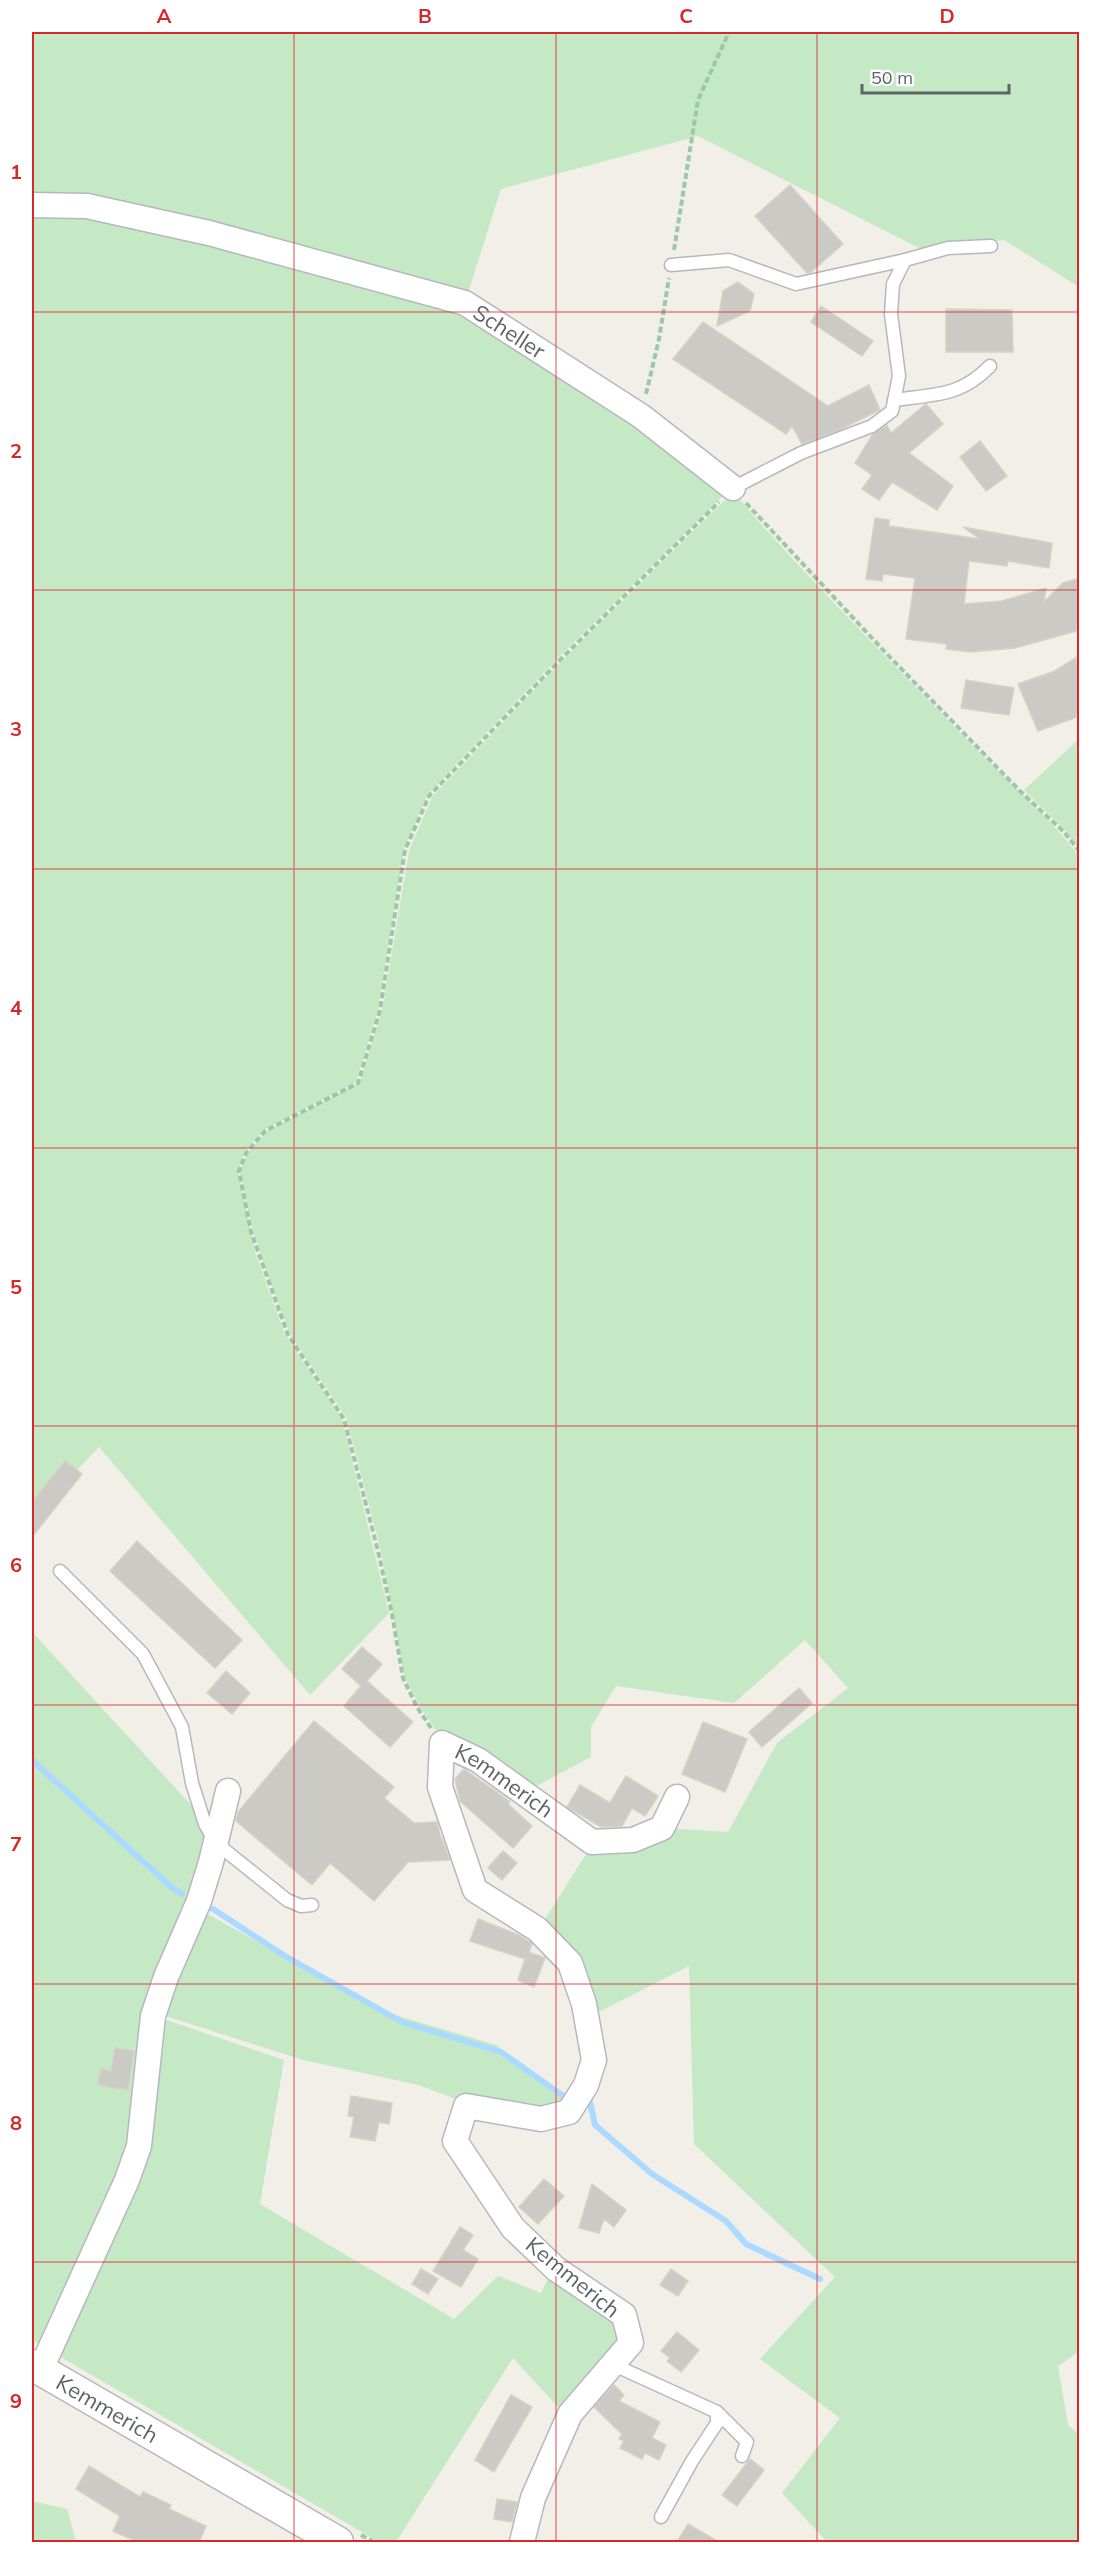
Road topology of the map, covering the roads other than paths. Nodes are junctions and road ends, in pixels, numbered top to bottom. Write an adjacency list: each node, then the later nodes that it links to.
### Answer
1 (32, 205): 7 (street, Scheller)
2 (991, 246): 3 (lane)
3 (905, 260): 4 (lane); 6 (lane)
4 (671, 265)
5 (990, 366): 6 (lane)
6 (894, 400): 7 (lane)
7 (733, 488)
8 (60, 1571): 11 (lane)
9 (228, 1791): 11 (street)
10 (677, 1797): 13 (street, Kemmerich)
11 (216, 1843): 12 (lane); 14 (street)
12 (312, 1905)
13 (614, 2365): 15 (lane); 19 (street, Kemmerich)
14 (36, 2368): 18 (street, Kemmerich)
15 (717, 2412): 16 (lane); 17 (lane)
16 (742, 2457)
17 (661, 2517)
18 (338, 2542)
19 (522, 2542)

